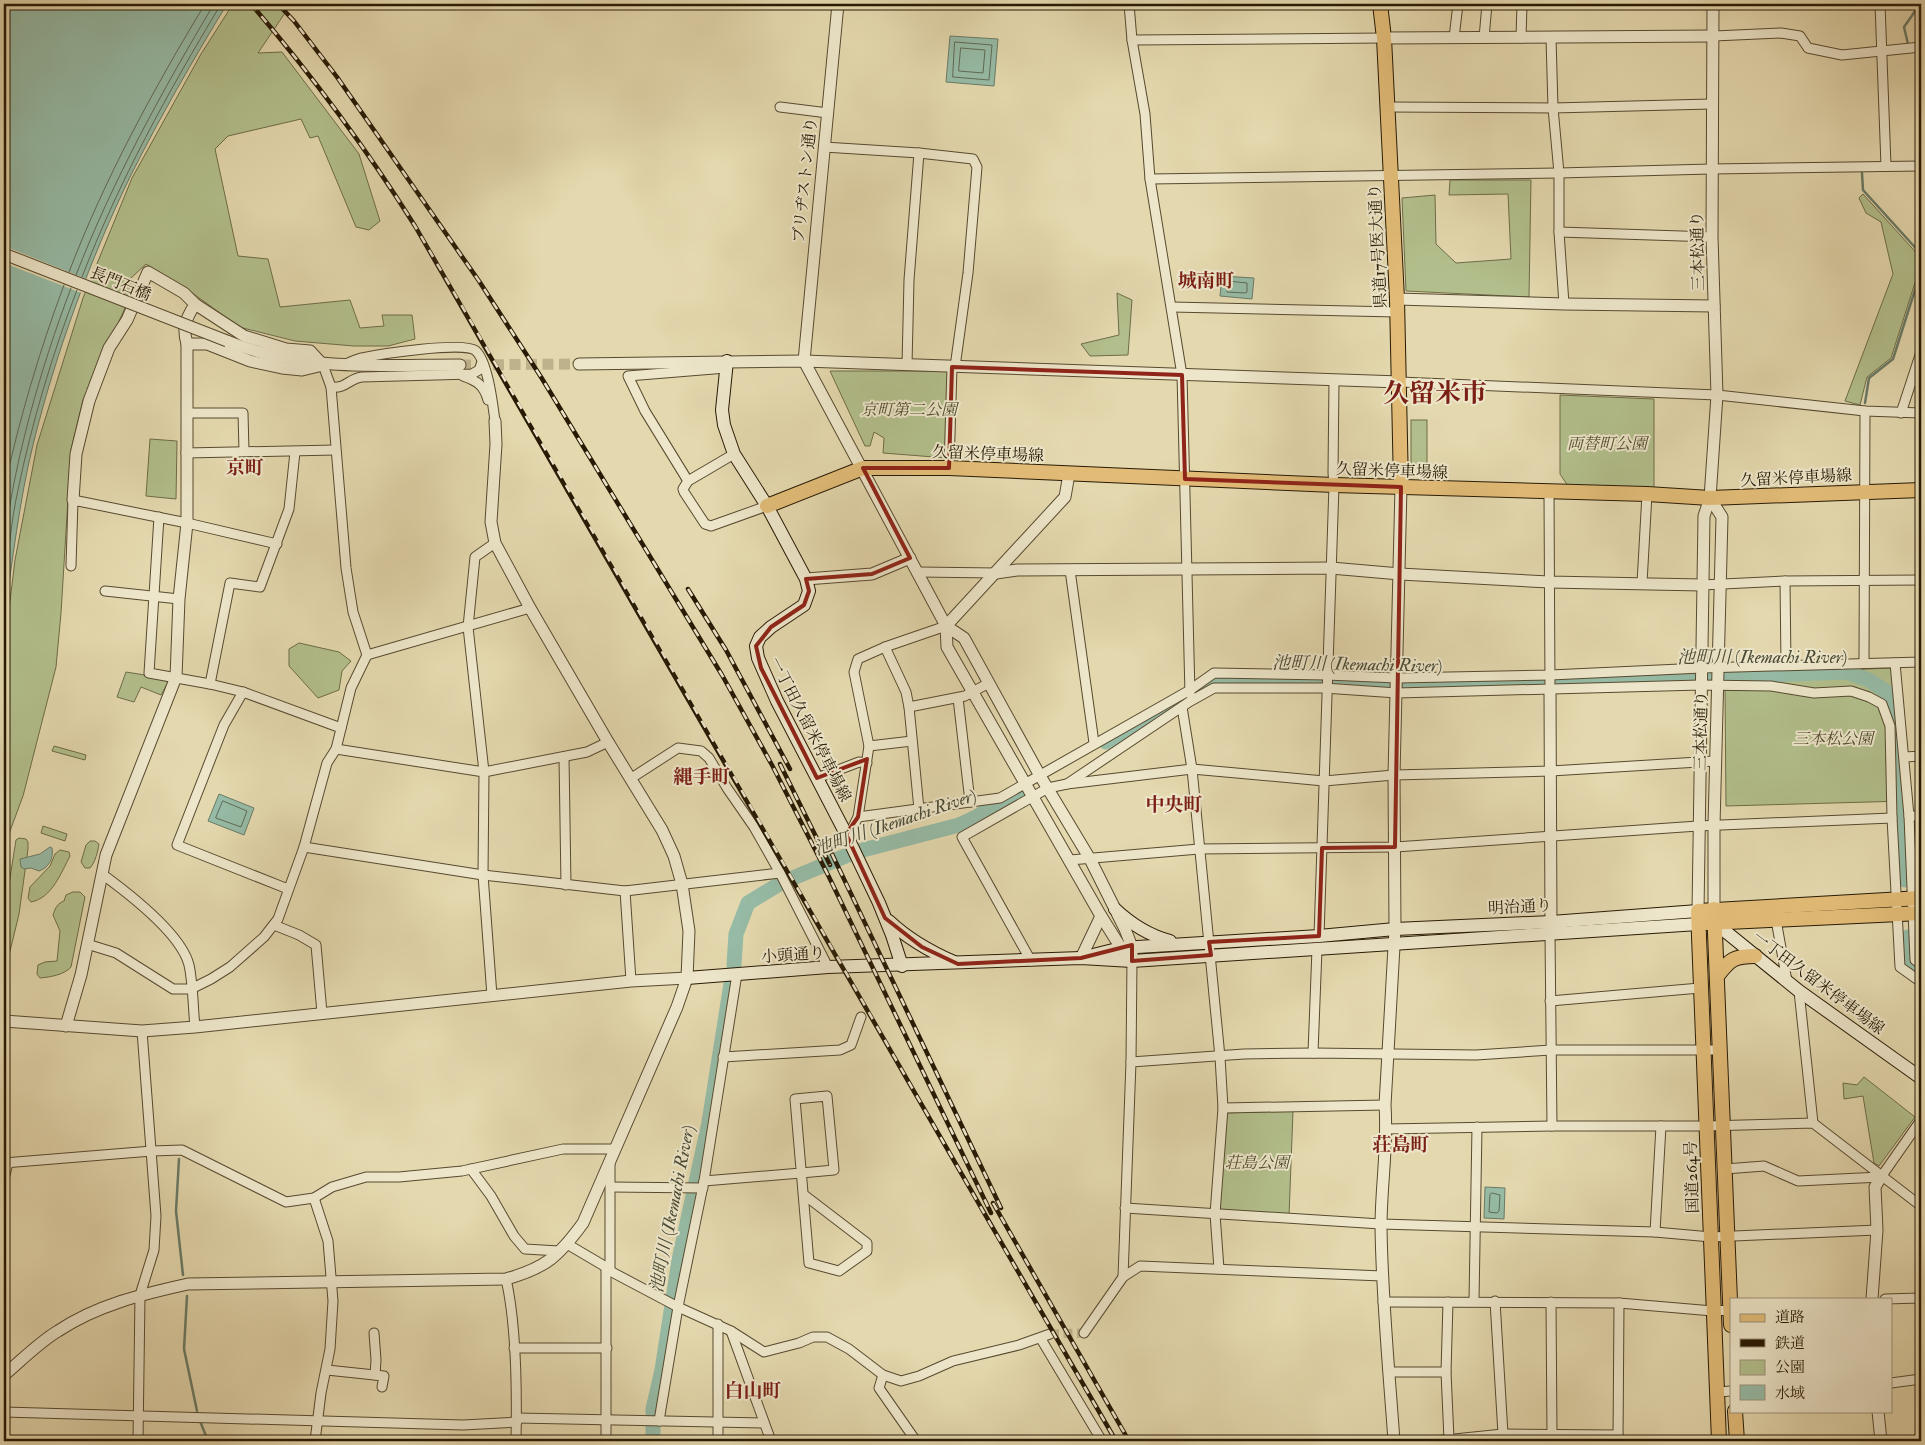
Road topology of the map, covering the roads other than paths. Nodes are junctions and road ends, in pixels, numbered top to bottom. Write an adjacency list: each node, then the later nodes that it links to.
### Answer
1 (838, 4): 22 (street, ブリヂストン通り)
2 (1129, 4): 15 (street)
3 (1380, 4): 10 (main road, 県道17号医大通り)
4 (1458, 4): 11 (street)
5 (1487, 4): 12 (street)
6 (1522, 4): 13 (street)
7 (1713, 4): 9 (street, 三本松通り)
8 (1880, 4): 17 (street)
9 (1714, 36): 14 (street); 17 (street); 18 (street, 三本松通り)
10 (1384, 38): 11 (street); 15 (street); 20 (main road, 県道17号医大通り)
11 (1454, 38): 12 (street)
12 (1484, 38): 13 (street)
13 (1521, 38): 14 (street)
14 (1551, 38): 21 (street)
15 (1132, 40): 30 (street)
16 (1921, 47): 17 (street)
17 (1883, 52): 25 (street)
18 (1711, 104): 21 (street); 27 (street, 三本松通り)
19 (780, 107): 22 (street)
20 (1387, 107): 21 (street); 29 (main road, 県道17号医大通り)
21 (1553, 108): 28 (street)
22 (828, 113): 23 (street, ブリヂストン通り)
23 (824, 147): 24 (street); 41 (street, ブリヂストン通り)
24 (919, 153): 47 (street); 48 (street)
25 (1886, 166): 26 (street); 27 (street)
26 (1921, 166)
27 (1711, 169): 28 (street); 32 (street, 三本松通り)
28 (1559, 173): 29 (street); 31 (street)
29 (1391, 175): 30 (street); 36 (main road, 県道17号医大通り)
30 (1150, 179): 38 (street)
31 (1559, 232): 32 (street); 35 (street)
32 (1712, 237): 37 (street, 三本松通り)
33 (4, 254): 45 (street, 長門石橋, bridge)
34 (195, 304): 39 (street); 45 (street); 77 (street)
35 (1564, 304): 36 (street); 37 (street)
36 (1397, 305): 38 (street); 52 (main road, 県道17号医大通り)
37 (1714, 306): 54 (street, 三本松通り)
38 (1172, 307): 50 (street)
39 (187, 344): 45 (street); 56 (street)
40 (1921, 352): 57 (street)
41 (804, 360): 44 (street); 47 (street); 65 (street)
42 (482, 362): 46 (street); 49 (street); 59 (street)
43 (579, 364): 44 (street)
44 (727, 364): 64 (main road); 69 (street)
45 (323, 365): 46 (street); 53 (street)
46 (343, 365): 49 (street)
47 (907, 365): 48 (street)
48 (954, 367): 50 (street); 66 (street)
49 (459, 369): 53 (street); 59 (street)
50 (1182, 375): 51 (street); 68 (street)
51 (1334, 380): 52 (street); 70 (street)
52 (1400, 382): 54 (street); 71 (main road, 県道17号医大通り)
53 (331, 386): 60 (street)
54 (1717, 395): 55 (street); 76 (street, 三本松通り)
55 (1865, 410): 57 (street); 73 (street)
56 (187, 413): 61 (street); 63 (street)
57 (1901, 413): 58 (street)
58 (1921, 413)
59 (495, 422): 81 (street)
60 (335, 450): 62 (street); 106 (street)
61 (244, 451): 62 (street); 63 (street)
62 (295, 452): 82 (street)
63 (186, 453): 80 (street)
64 (734, 454): 69 (street); 78 (main road)
65 (862, 468): 66 (main road, 久留米停車場線); 78 (main road); 83 (street)
66 (949, 468): 67 (main road, 久留米停車場線)
67 (1069, 474): 68 (main road, 久留米停車場線); 89 (street)
68 (1186, 479): 70 (main road, 久留米停車場線); 87 (street)
69 (688, 481): 78 (street)
70 (1334, 486): 71 (main road, 久留米停車場線); 85 (street)
71 (1401, 487): 74 (main road, 久留米停車場線); 90 (street)
72 (1921, 490): 73 (main road, 久留米停車場線)
73 (1864, 491): 76 (main road, 久留米停車場線); 92 (street)
74 (1549, 492): 75 (main road, 久留米停車場線); 95 (street)
75 (1647, 494): 76 (main road, 久留米停車場線); 96 (street)
76 (1710, 498): 97 (street, 三本松通り); 98 (street, 三本松通り)
77 (73, 500): 79 (street); 84 (street)
78 (766, 506): 91 (main road)
79 (159, 517): 80 (street); 100 (street)
80 (186, 522): 82 (street); 101 (street)
81 (495, 543): 102 (street); 104 (street)
82 (277, 544): 118 (street)
83 (910, 558): 88 (street); 91 (street)
84 (71, 566)
85 (1331, 568): 87 (street); 90 (street); 113 (street)
86 (1070, 570): 87 (street); 89 (street); 133 (street)
87 (1186, 570): 122 (street)
88 (918, 572): 89 (street); 103 (street)
89 (996, 573): 103 (street)
90 (1400, 574): 95 (street); 116 (street)
91 (806, 579): 147 (main road, 一丁田久留米停車場線)
92 (1865, 580): 93 (street); 94 (street); 108 (street)
93 (1921, 580)
94 (1785, 581): 97 (street); 110 (street)
95 (1549, 582): 96 (street); 114 (street)
96 (1642, 583): 98 (street)
97 (1720, 584): 98 (street); 111 (street, 三本松通り)
98 (1702, 585): 112 (street, 三本松通り)
99 (105, 591): 100 (street)
100 (153, 596): 101 (street); 115 (street)
101 (179, 599): 115 (street)
102 (530, 608): 104 (street); 132 (street)
103 (946, 626): 105 (street); 117 (street); 125 (street)
104 (468, 627): 106 (street); 144 (street)
105 (885, 647): 129 (street); 134 (street)
106 (367, 655): 130 (street)
107 (1921, 662): 109 (street)
108 (1864, 663): 109 (street); 110 (street)
109 (1895, 664): 138 (street)
110 (1786, 665): 111 (street)
111 (1718, 667): 112 (street); 120 (street, 三本松通り)
112 (1702, 668): 114 (street); 119 (street, 三本松通り)
113 (1327, 675): 116 (street); 121 (street); 122 (street)
114 (1550, 675): 116 (street); 123 (street)
115 (176, 677): 118 (street); 171 (street)
116 (1397, 678): 126 (street)
117 (989, 683): 125 (street); 145 (street)
118 (210, 684): 124 (street)
119 (1701, 685): 120 (street); 123 (street); 141 (street, 三本松通り)
120 (1717, 685): 139 (street, 三本松通り); 159 (street)
121 (1328, 688): 126 (street); 128 (street); 149 (street)
122 (1190, 690): 128 (street); 133 (street)
123 (1550, 690): 126 (street); 143 (street)
124 (243, 692): 130 (street); 175 (street)
125 (973, 692): 127 (street); 150 (street)
126 (1397, 693): 146 (street)
127 (958, 698): 129 (street); 154 (street)
128 (1186, 705): 142 (street); 151 (street)
129 (909, 707): 131 (street)
130 (341, 728): 135 (street)
131 (912, 741): 134 (street); 155 (street)
132 (608, 742): 137 (street); 148 (street)
133 (1094, 743): 145 (street)
134 (869, 746): 140 (street)
135 (336, 749): 144 (street); 164 (street)
136 (1921, 756): 138 (street)
137 (564, 757): 144 (street); 174 (street)
138 (1905, 757): 156 (street)
139 (1715, 761): 141 (street); 160 (street, 三本松通り)
140 (867, 763): 147 (street); 158 (street)
141 (1699, 763): 143 (street); 161 (street, 三本松通り)
142 (1192, 770): 149 (street); 151 (street); 167 (street)
143 (1551, 771): 146 (street); 162 (street)
144 (484, 772): 172 (street)
145 (1039, 774): 150 (street); 152 (street)
146 (1394, 775): 149 (street); 165 (street)
147 (817, 778): 163 (main road, 一丁田久留米停車場線)
148 (630, 779): 170 (street); 173 (street)
149 (1324, 781): 166 (street)
150 (1025, 782): 153 (street); 154 (street)
151 (1067, 784): 152 (street)
152 (1048, 788): 153 (street); 168 (street)
153 (1033, 796): 169 (street); 199 (street)
154 (970, 802): 155 (street)
155 (919, 809): 158 (street)
156 (1909, 816): 157 (street); 177 (street)
157 (1921, 816)
158 (858, 817): 163 (street)
159 (1892, 818): 160 (street); 178 (street)
160 (1714, 825): 161 (street); 183 (street, 三本松通り)
161 (1698, 826): 162 (street); 184 (street, 三本松通り)
162 (1550, 836): 165 (street); 188 (street)
163 (847, 837): 185 (main road, 一丁田久留米停車場線)
164 (304, 847): 172 (street); 175 (street)
165 (1395, 847): 166 (street); 189 (street)
166 (1322, 848): 167 (street); 190 (street)
167 (1199, 849): 168 (street); 195 (street)
168 (1090, 859): 169 (street); 179 (street)
169 (1070, 860): 182 (street)
170 (780, 873): 173 (street); 204 (street)
171 (102, 874): 191 (street); 212 (street)
172 (483, 874): 174 (street); 214 (street)
173 (682, 884): 176 (street); 207 (street)
174 (566, 885): 176 (street)
175 (288, 889): 187 (street)
176 (625, 891): 208 (street)
177 (1917, 898): 178 (main road, 明治通り); 180 (street)
178 (1896, 899): 181 (street); 183 (main road, 明治通り)
179 (1115, 909): 192 (main road); 194 (street)
180 (1918, 913): 181 (main road, 明治通り); 202 (street)
181 (1897, 914): 186 (main road, 明治通り); 210 (street)
182 (1102, 916): 194 (street); 198 (street)
183 (1715, 916): 184 (main road, 明治通り); 186 (main road, 明治通り); 197 (main road, 一丁田久留米停車場線); 206 (main road)
184 (1698, 917): 188 (main road, 明治通り); 211 (main road, 国道264号)
185 (885, 918): 201 (main road); 203 (main road, 一丁田久留米停車場線)
186 (1776, 920): 209 (street)
187 (274, 925): 212 (street); 216 (street)
188 (1551, 928): 189 (main road, 明治通り); 193 (main road, 明治通り); 215 (street)
189 (1396, 929): 190 (main road, 明治通り); 193 (street)
190 (1319, 936): 195 (main road, 明治通り)
191 (87, 944): 212 (street); 219 (street)
192 (1180, 944): 194 (main road, 明治通り); 195 (main road, 明治通り)
193 (1395, 945): 196 (main road, 明治通り); 226 (street)
194 (1126, 948): 198 (main road); 200 (street)
195 (1210, 949): 196 (main road, 明治通り); 200 (main road, 明治通り); 228 (street)
196 (1317, 949): 225 (street)
197 (1755, 956): 206 (main road); 209 (main road, 一丁田久留米停車場線)
198 (1081, 958): 199 (main road); 200 (main road)
199 (1031, 960): 201 (main road)
200 (1132, 961): 229 (street)
201 (958, 964): 203 (main road)
202 (1921, 964)
203 (902, 966): 204 (main road, 小頭通り)
204 (828, 967): 205 (main road, 小頭通り)
205 (737, 974): 207 (main road, 小頭通り); 227 (street)
206 (1718, 975): 224 (main road)
207 (686, 978): 208 (street); 242 (street)
208 (631, 981): 214 (street)
209 (1787, 981): 213 (main road, 一丁田久留米停車場線)
210 (1921, 982)
211 (1700, 988): 215 (street); 223 (main road, 国道264号)
212 (191, 989): 220 (street)
213 (1799, 991): 230 (main road, 一丁田久留米停車場線); 234 (street)
214 (492, 996): 216 (street)
215 (1550, 1001): 222 (street)
216 (322, 1013): 220 (street)
217 (861, 1017): 227 (street)
218 (4, 1021): 219 (street)
219 (66, 1026): 221 (street)
220 (195, 1027): 221 (street)
221 (142, 1031): 241 (street)
222 (1551, 1050): 223 (street); 226 (street); 236 (street)
223 (1702, 1050): 224 (street); 238 (main road, 国道264号)
224 (1721, 1050): 235 (main road)
225 (1313, 1053): 226 (street); 228 (street)
226 (1388, 1053): 231 (street)
227 (723, 1057): 249 (street)
228 (1220, 1057): 229 (street); 232 (street)
229 (1131, 1062): 254 (street)
230 (1921, 1078)
231 (1384, 1105): 232 (street); 240 (street)
232 (1223, 1108): 255 (street)
233 (1921, 1120): 247 (street)
234 (1812, 1123): 235 (street); 247 (street)
235 (1724, 1125): 238 (street); 245 (main road)
236 (1552, 1126): 237 (street); 239 (street)
237 (1661, 1126): 238 (street); 259 (street)
238 (1706, 1126): 260 (main road, 国道264号)
239 (1477, 1127): 240 (street); 257 (street)
240 (1386, 1129): 256 (street)
241 (152, 1150): 243 (street); 252 (street); 269 (street)
242 (612, 1154): 244 (street); 250 (street); 262 (street)
243 (6, 1163): 248 (street)
244 (471, 1169): 252 (street); 262 (street)
245 (1725, 1169): 247 (street); 261 (main road)
246 (801, 1173): 246 (street); 249 (street); 251 (street)
247 (1881, 1177): 253 (street); 258 (street)
248 (4, 1179)
249 (703, 1184): 250 (street); 280 (street)
250 (611, 1187): 263 (street)
251 (803, 1194): 251 (street)
252 (314, 1198): 268 (street)
253 (1921, 1206)
254 (1125, 1208): 255 (street); 266 (street)
255 (1215, 1214): 256 (street); 264 (street)
256 (1381, 1224): 257 (street); 265 (street)
257 (1475, 1226): 259 (street); 274 (street)
258 (1877, 1230): 261 (street); 271 (street)
259 (1655, 1232): 260 (street)
260 (1711, 1237): 261 (street); 282 (main road, 国道264号)
261 (1728, 1237): 270 (main road)
262 (563, 1248): 263 (street); 267 (street)
263 (608, 1269): 280 (street); 290 (street)
264 (1219, 1269): 265 (street); 266 (street)
265 (1382, 1276): 276 (street)
266 (1123, 1277): 285 (street)
267 (506, 1279): 268 (street); 289 (street)
268 (332, 1283): 269 (street); 291 (street)
269 (140, 1295): 294 (street); 304 (street)
270 (1731, 1298)
271 (1872, 1298)
272 (1921, 1298): 273 (street)
273 (1892, 1299)
274 (1474, 1301): 275 (street); 277 (street)
275 (1495, 1301): 278 (street); 311 (street)
276 (1383, 1302): 277 (street); 292 (street)
277 (1448, 1302): 293 (street)
278 (1551, 1302): 279 (street); 312 (street)
279 (1619, 1303): 282 (street); 313 (street)
280 (678, 1307): 283 (street); 308 (street)
281 (1730, 1310): 282 (street)
282 (1713, 1311): 300 (main road, 国道264号)
283 (718, 1324): 284 (street); 309 (street)
284 (731, 1331): 296 (street); 310 (street)
285 (1084, 1332)
286 (374, 1333): 295 (street)
287 (1050, 1334): 288 (street)
288 (1041, 1339): 296 (street); 322 (street)
289 (514, 1348): 290 (street); 306 (street)
290 (607, 1348): 307 (street)
291 (327, 1370): 295 (street); 305 (street)
292 (1389, 1372): 293 (street); 323 (street)
293 (1446, 1372): 314 (street)
294 (4, 1375)
295 (375, 1375): 299 (street)
296 (883, 1375): 321 (street)
297 (1921, 1379): 298 (street)
298 (1892, 1383)
299 (382, 1387)
300 (1724, 1391): 325 (main road, 国道264号)
301 (4, 1412): 304 (street)
302 (1735, 1412): 326 (main road)
303 (1878, 1412): 327 (street)
304 (140, 1415): 305 (street); 315 (street)
305 (319, 1419): 306 (street); 316 (street)
306 (517, 1420): 307 (street); 317 (street)
307 (607, 1420): 308 (street); 318 (street)
308 (659, 1421): 309 (street)
309 (718, 1422): 310 (street); 319 (street)
310 (764, 1423): 320 (street)
311 (1503, 1434): 312 (street); 314 (street)
312 (1552, 1435): 313 (street)
313 (1618, 1438)
314 (1449, 1439): 324 (street)
315 (138, 1441)
316 (315, 1441)
317 (516, 1441)
318 (606, 1441)
319 (718, 1441)
320 (771, 1441)
321 (916, 1441)
322 (1102, 1441)
323 (1394, 1441)
324 (1435, 1441)
325 (1719, 1441)
326 (1736, 1441)
327 (1881, 1441)

